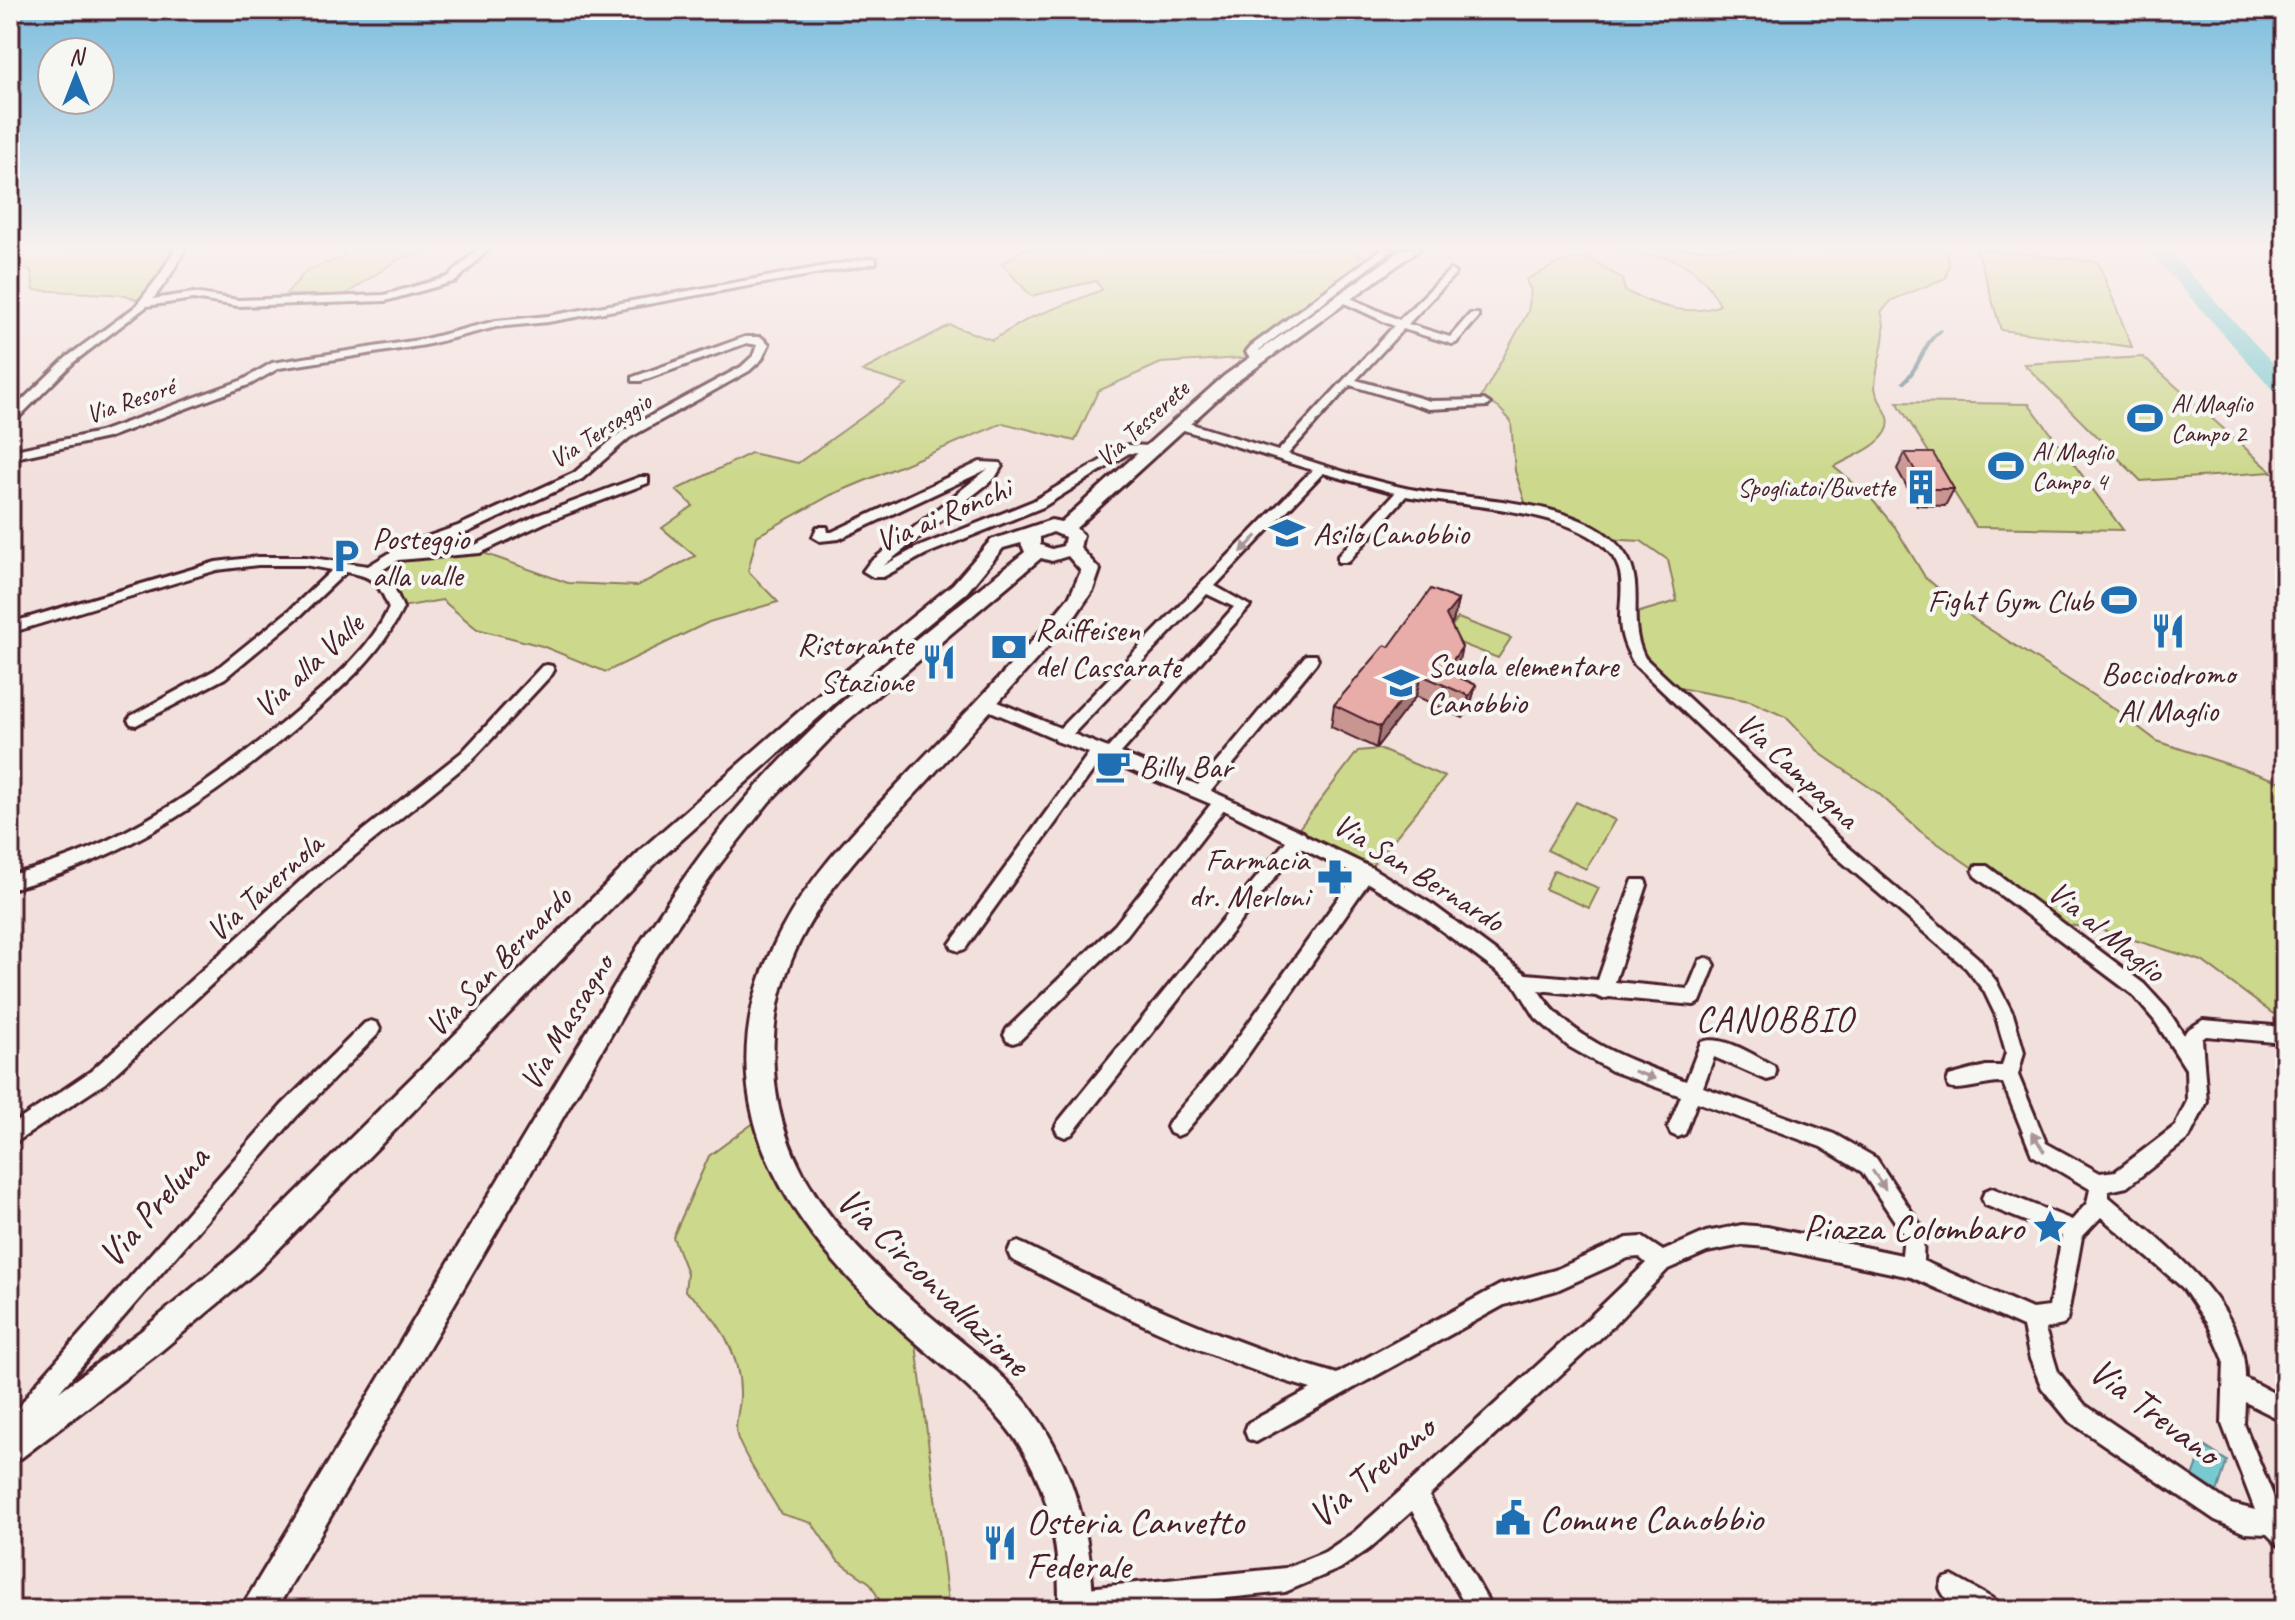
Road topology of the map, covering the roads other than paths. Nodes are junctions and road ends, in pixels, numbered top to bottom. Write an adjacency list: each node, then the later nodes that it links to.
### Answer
1 (116, 325): 11 (street)
2 (494, 325): 15 (street, Via Resoré)
3 (1287, 325): 7 (street)
4 (1304, 325): 7 (street, Via Tesserete)
5 (1401, 325): 6 (street); 9 (street)
6 (1466, 325)
7 (1258, 357): 12 (street, Via Tesserete)
8 (637, 379): 23 (street, Via Tersaggio)
9 (1348, 381): 10 (street); 14 (street)
10 (1484, 404)
11 (10, 419)
12 (1178, 424): 13 (street, Via Tesserete); 14 (street, Via Campagna)
13 (1150, 450): 19 (street, Via Tesserete); 20 (street, Via ai Ronchi)
14 (1282, 454): 16 (street, Via Campagna)
15 (10, 455)
16 (1322, 467): 18 (street, Via Campagna); 27 (street, one-way to 27)
17 (644, 480): 23 (street)
18 (1403, 492): 24 (street); 51 (street, Via Campagna)
19 (1065, 528): 21 (street); 22 (street)
20 (822, 530)
21 (1033, 544): 22 (street); 69 (street, Via San Bernardo); 74 (street, Via Massagno)
22 (1071, 549): 31 (street)
23 (393, 556): 26 (street, Via Tersaggio)
24 (1343, 559)
25 (343, 567): 26 (street, Via alla Valle); 28 (street, Via alla Valle); 32 (street)
26 (370, 571): 40 (street, Via alla Valle)
27 (1207, 588): 33 (street); 34 (street)
28 (10, 628)
29 (1311, 659): 35 (street)
30 (547, 670): 57 (street, Via Tavernola)
31 (986, 703): 33 (street, Via San Bernardo); 73 (street, Via Circonvallazione)
32 (136, 720)
33 (1061, 737): 34 (street, Via San Bernardo)
34 (1105, 753): 35 (street, Via San Bernardo); 42 (street)
35 (1201, 792): 36 (street, Via San Bernardo)
36 (1222, 802): 37 (street, Via San Bernardo); 47 (street)
37 (1298, 837): 39 (street, Via San Bernardo); 55 (street)
38 (1981, 871): 49 (street, Via al Maglio)
39 (1366, 873): 44 (street, Via San Bernardo); 54 (street)
40 (10, 882)
41 (1639, 885): 45 (street)
42 (959, 944)
43 (1706, 965): 45 (street)
44 (1522, 981): 45 (street); 53 (street, Via San Bernardo, one-way to 53)
45 (1603, 991)
46 (371, 1029): 69 (street, Via Preluna)
47 (1013, 1035)
48 (2285, 1035): 49 (street)
49 (2195, 1067): 58 (street)
50 (1767, 1072): 53 (street)
51 (2009, 1075): 52 (street); 58 (street, Via Campagna, one-way to 51)
52 (1956, 1082)
53 (1691, 1091): 56 (street); 63 (street, Via San Bernardo, one-way to 63)
54 (1177, 1127)
55 (1065, 1128)
56 (1678, 1128)
57 (10, 1137)
58 (2098, 1193): 60 (street); 65 (street, Via Campagna)
59 (1992, 1198): 60 (street)
60 (2073, 1231): 64 (street)
61 (1018, 1252): 66 (street)
62 (1661, 1262): 63 (street, Via Trevano); 66 (street); 70 (street, Via Trevano)
63 (1918, 1268): 64 (street, Via Trevano)
64 (2032, 1320): 71 (street, Via Trevano)
65 (2236, 1385): 67 (street); 71 (street)
66 (1340, 1386): 68 (street)
67 (2285, 1411)
68 (1256, 1431)
69 (13, 1445)
70 (1415, 1493): 73 (street, Via Trevano); 75 (street)
71 (2279, 1529)
72 (1952, 1588): 76 (street)
73 (1076, 1606)
74 (257, 1610)
75 (1481, 1610)
76 (1988, 1610)

